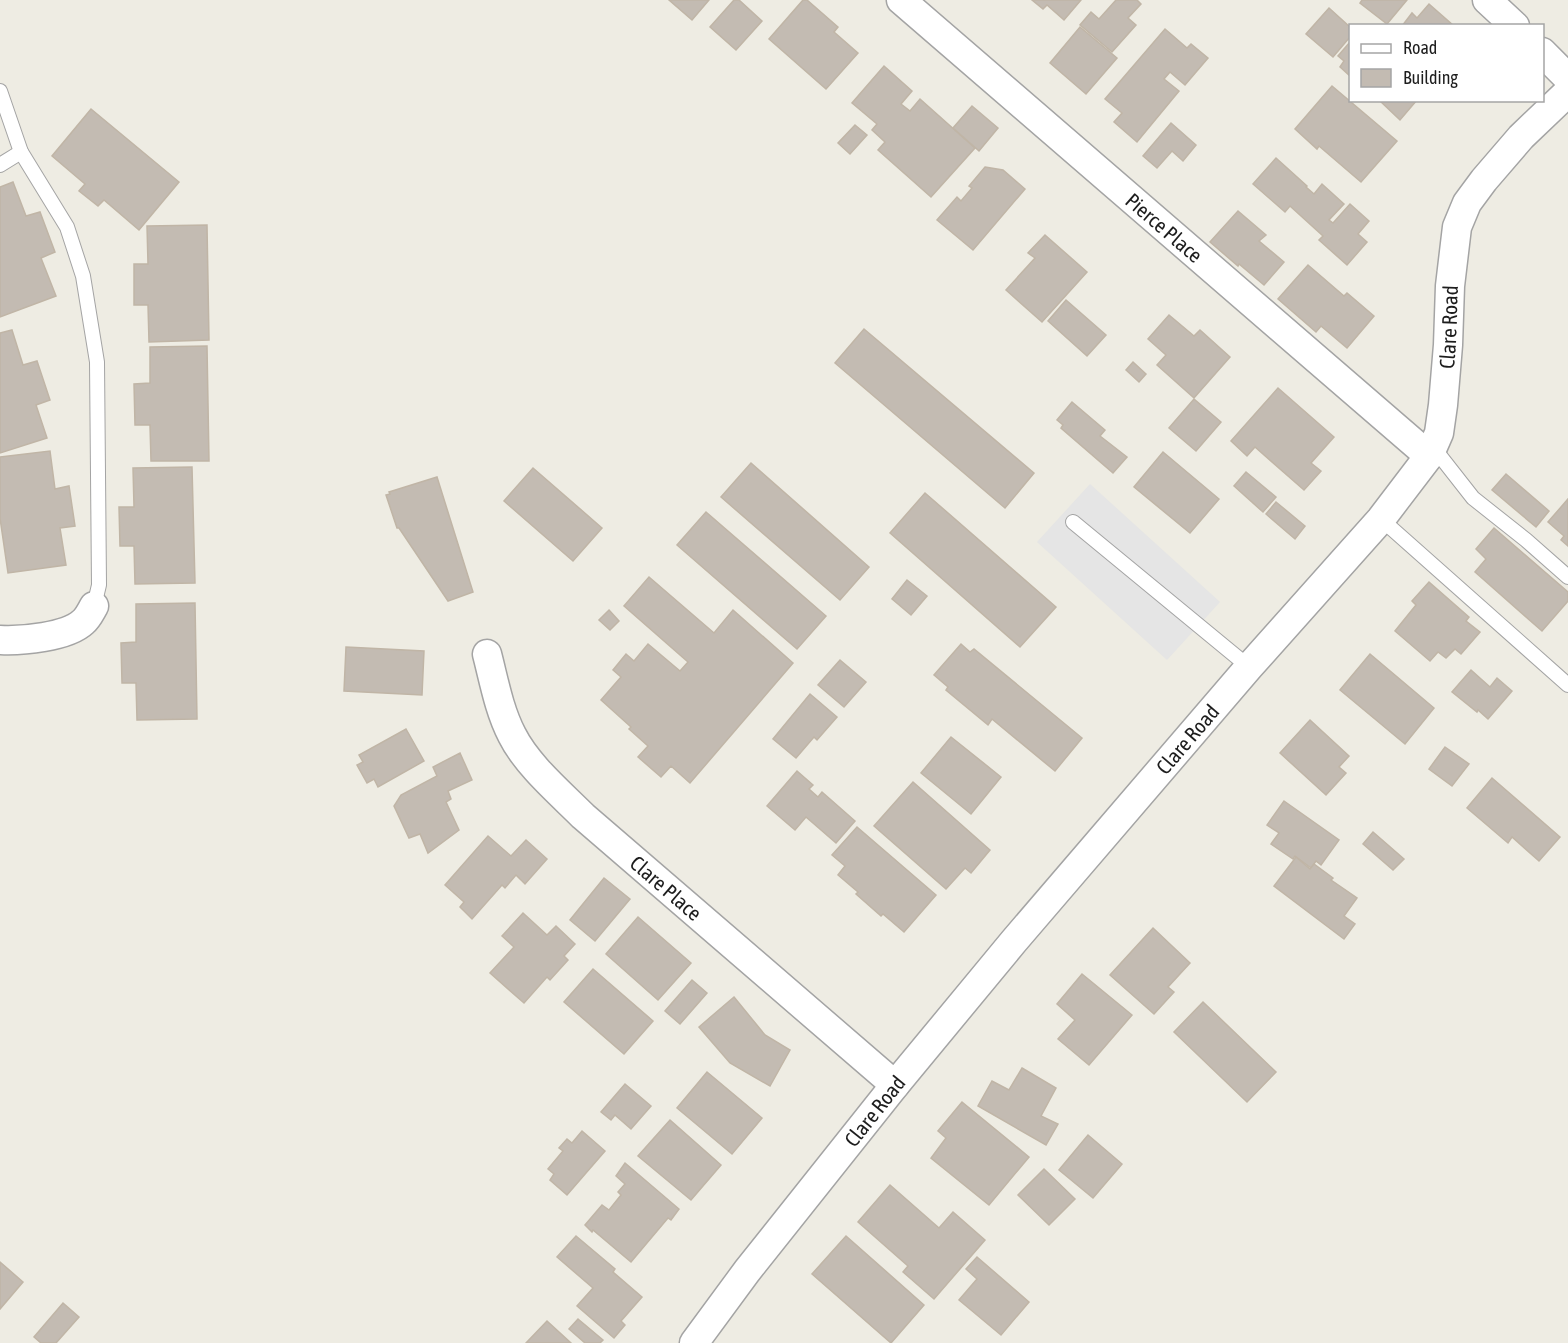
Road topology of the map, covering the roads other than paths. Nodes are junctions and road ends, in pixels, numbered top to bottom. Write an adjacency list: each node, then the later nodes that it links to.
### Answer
1 (901, 0): 10 (street, Pierce Place)
2 (1487, 0): 3 (street)
3 (1513, 24)
4 (1544, 54): 5 (street)
5 (1568, 78)
6 (0, 92): 8 (lane)
7 (1568, 93): 10 (street, Clare Road)
8 (21, 152): 9 (lane); 14 (lane)
9 (0, 165)
10 (1431, 452): 11 (street, Clare Road); 13 (lane)
11 (1381, 519): 17 (street, Clare Road); 18 (lane)
12 (1073, 522): 17 (lane)
13 (1568, 577)
14 (94, 606): 15 (street)
15 (0, 640)
16 (487, 654): 19 (street, Clare Place)
17 (1249, 667): 19 (street, Clare Road)
18 (1568, 685)
19 (895, 1085): 20 (street, Clare Road)
20 (694, 1343)

